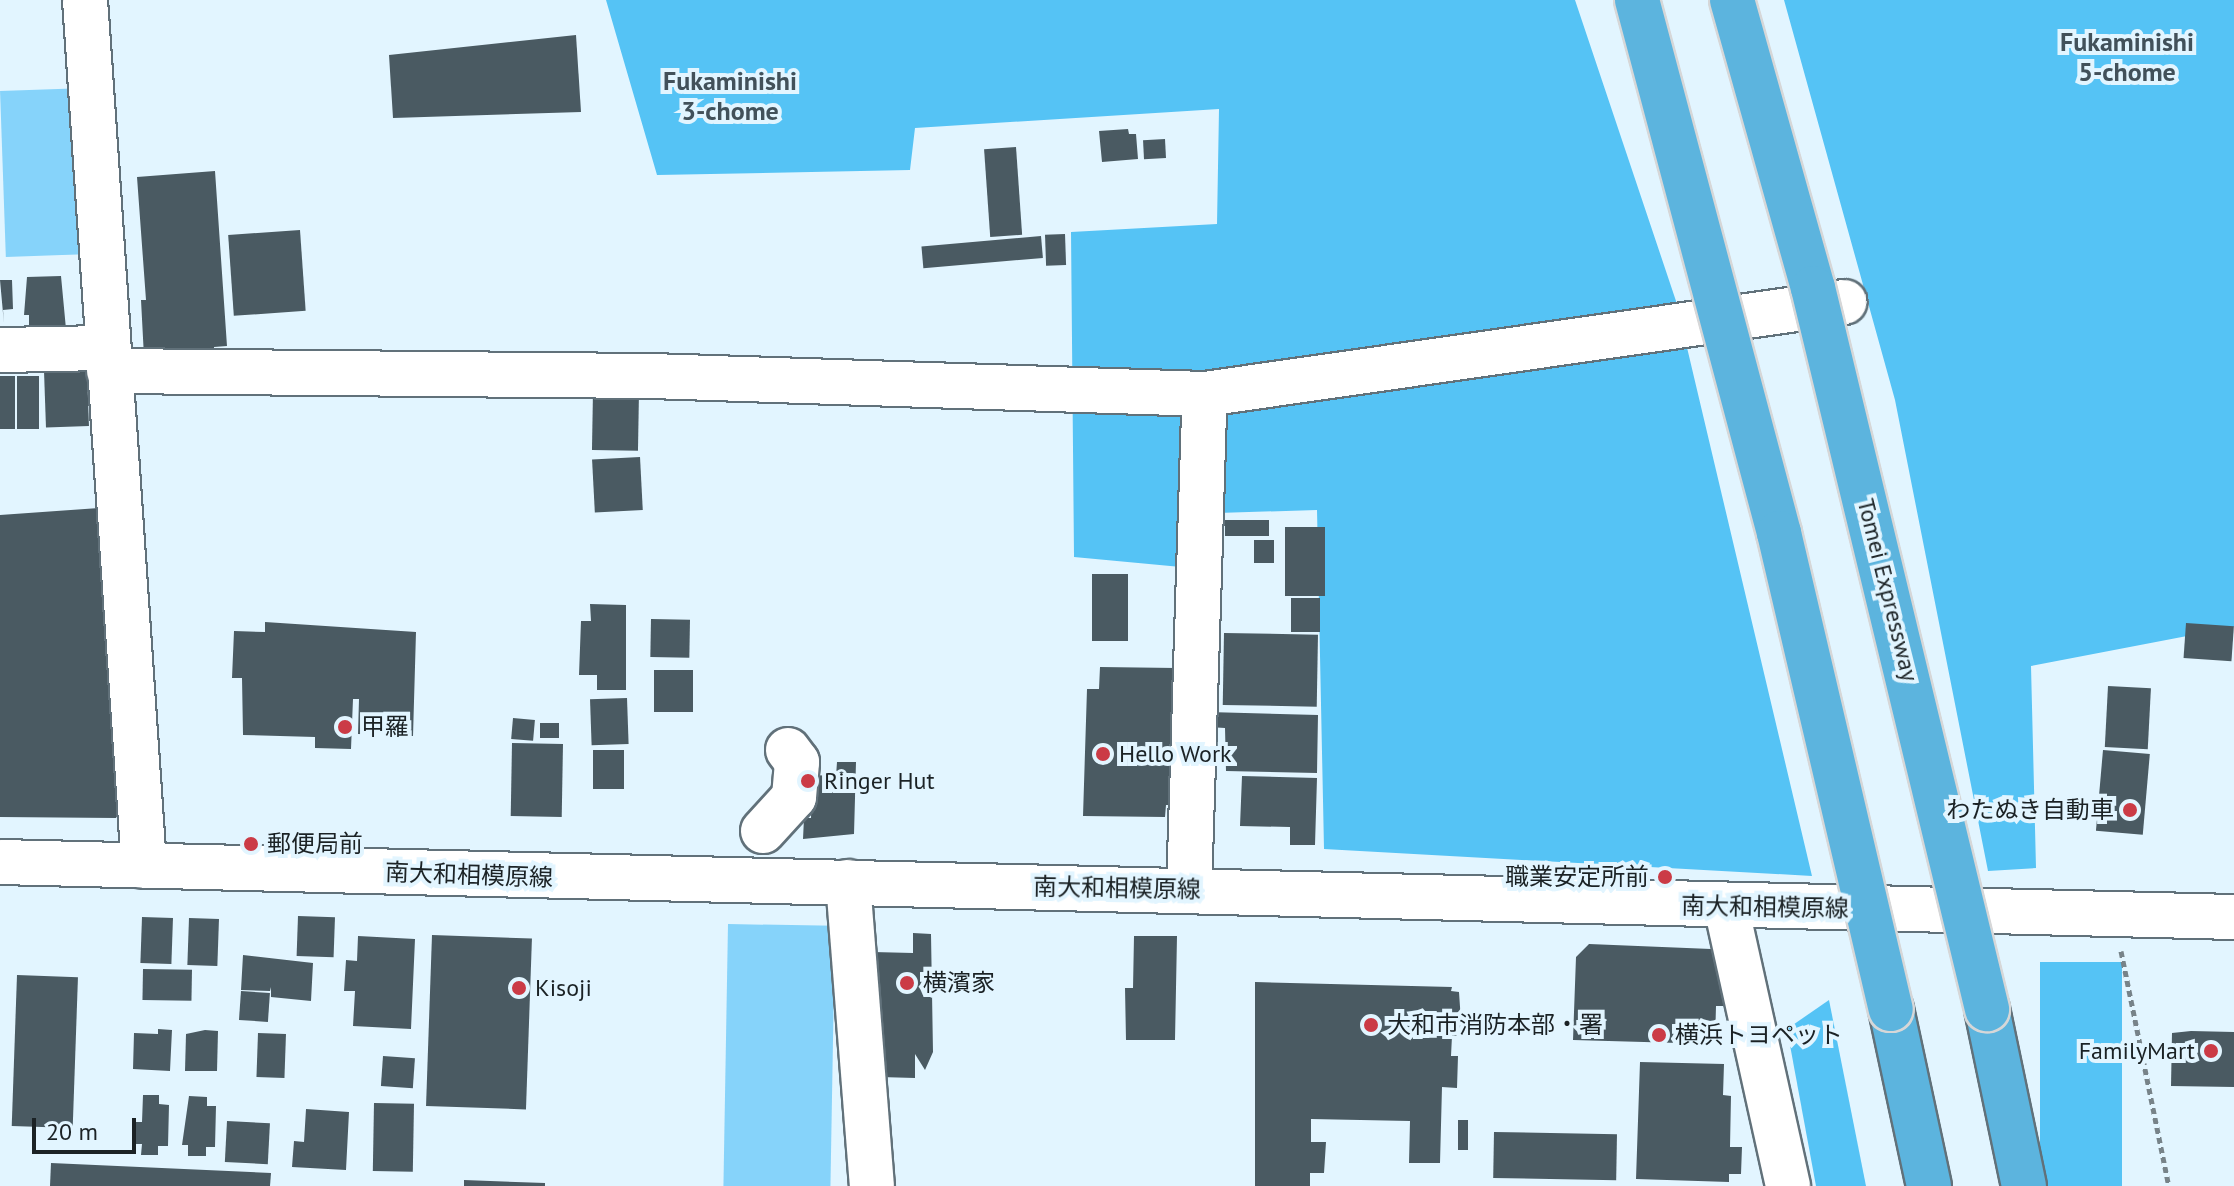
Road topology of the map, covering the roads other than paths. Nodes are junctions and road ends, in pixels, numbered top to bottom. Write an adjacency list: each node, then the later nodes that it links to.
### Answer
1 (85, 0): 6 (street)
2 (1637, 0): 18 (highway, bridge)
3 (1732, 0): 19 (highway, Tomei Expressway, bridge)
4 (1844, 302): 7 (street)
5 (0, 350): 6 (street)
6 (109, 360): 7 (street); 11 (street)
7 (1205, 394): 13 (street)
8 (788, 750): 9 (street)
9 (763, 831)
10 (0, 862): 11 (street, 南大和相模原線)
11 (144, 866): 12 (street, 南大和相模原線)
12 (848, 882): 13 (street, 南大和相模原線); 16 (street)
13 (1189, 890): 14 (street, 南大和相模原線)
14 (1726, 906): 15 (street, 南大和相模原線); 17 (street)
15 (2234, 917)
16 (872, 1186)
17 (1788, 1186)
18 (1929, 1186)
19 (2024, 1186)

